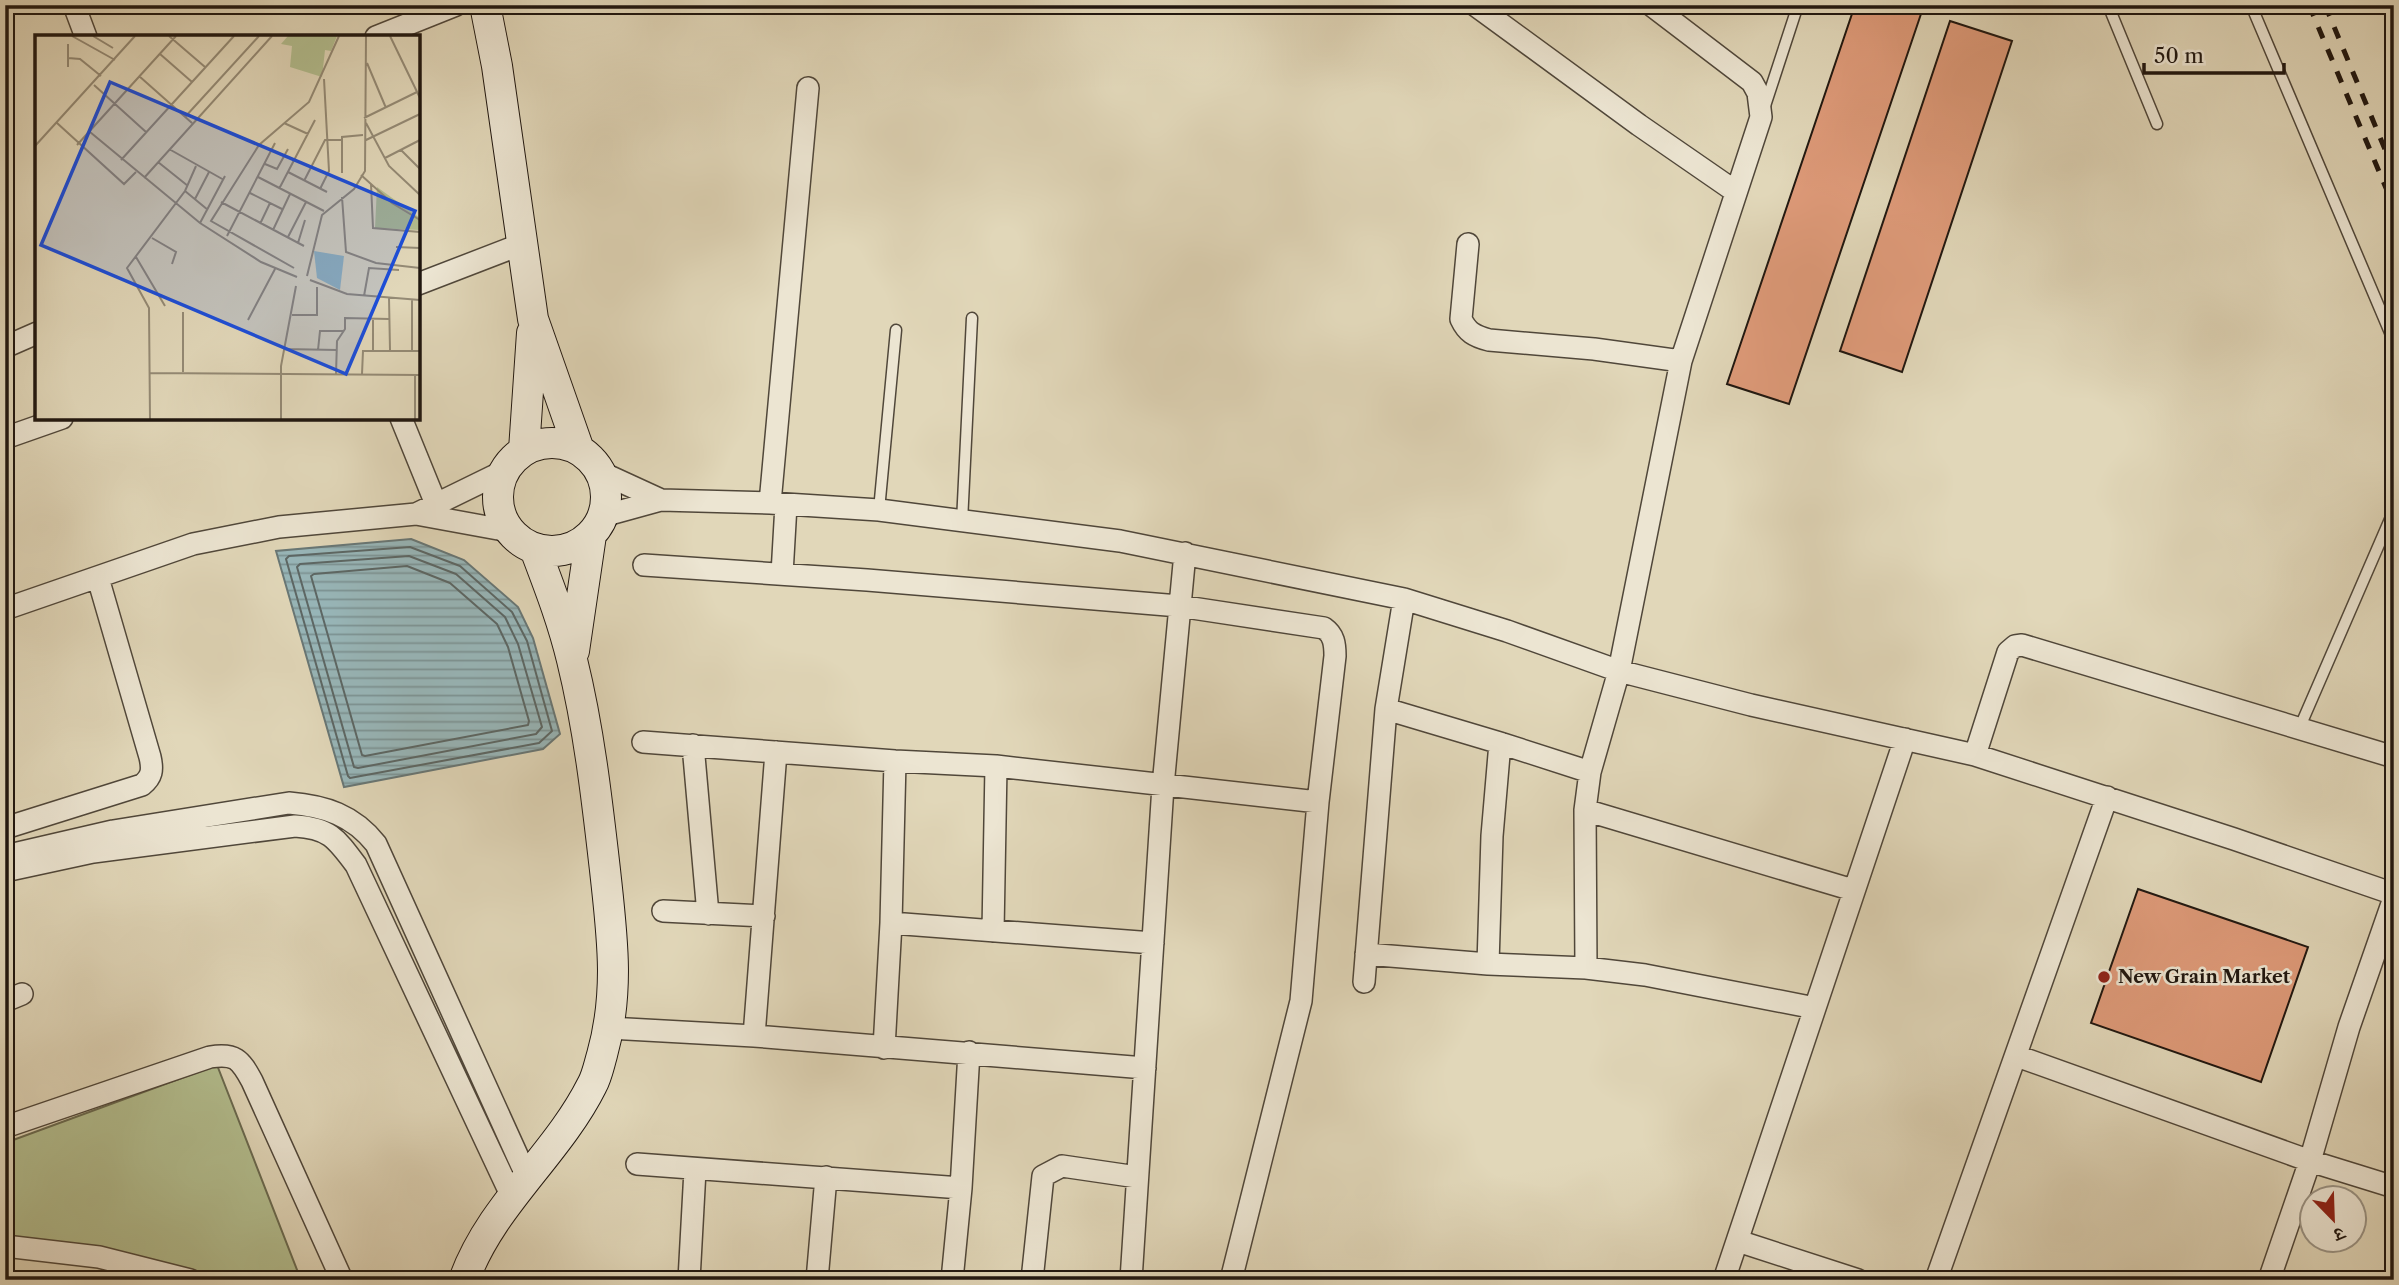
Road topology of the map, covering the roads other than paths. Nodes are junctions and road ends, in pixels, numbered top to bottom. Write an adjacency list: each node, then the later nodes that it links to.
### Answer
1 (74, 5): 9 (street)
2 (456, 5): 10 (street)
3 (485, 5): 15 (main road)
4 (1475, 5): 14 (street)
5 (1651, 5): 12 (street)
6 (1798, 5): 12 (lane)
7 (2108, 5): 13 (lane)
8 (2251, 5): 22 (lane)
9 (85, 35)
10 (381, 35)
11 (808, 88): 33 (street)
12 (1761, 117): 14 (street)
13 (2157, 124)
14 (1736, 192): 24 (street)
15 (522, 244): 17 (street); 19 (main road)
16 (1468, 244): 24 (street)
17 (420, 283)
18 (972, 318): 37 (lane)
19 (533, 319): 28 (main road); 29 (main road)
20 (895, 330): 34 (lane)
21 (35, 334): 23 (street)
22 (2394, 342)
23 (5, 346)
24 (1681, 361): 49 (street)
25 (56, 420): 27 (street)
26 (402, 420): 32 (street)
27 (5, 438)
28 (579, 450): 29 (main road); 30 (main road)
29 (514, 461): 32 (street); 39 (main road)
30 (600, 472): 31 (street); 38 (main road)
31 (661, 500): 33 (street); 38 (street)
32 (436, 504): 36 (street)
33 (778, 504): 34 (street); 43 (street)
34 (879, 510): 37 (street)
35 (2394, 510): 51 (lane)
36 (416, 514): 39 (street); 44 (street)
37 (962, 522): 41 (street)
38 (597, 525): 40 (main road); 48 (main road)
39 (509, 531): 40 (main road)
40 (535, 549): 48 (main road)
41 (1185, 553): 45 (street); 46 (street)
42 (644, 565): 43 (street)
43 (782, 574): 46 (street)
44 (98, 578): 47 (street); 63 (street)
45 (1405, 599): 49 (street); 50 (street)
46 (1179, 606): 62 (street); 65 (street)
47 (5, 609)
48 (573, 662): 86 (main road)
49 (1619, 671): 52 (street); 61 (street)
50 (1386, 709): 54 (street); 79 (street)
51 (2299, 729): 57 (street); 58 (street)
52 (1905, 739): 57 (street); 71 (street)
53 (643, 742): 55 (street)
54 (1500, 743): 61 (street); 80 (street)
55 (693, 746): 56 (street); 74 (street)
56 (776, 752): 59 (street); 75 (street)
57 (1975, 755): 64 (street)
58 (2394, 757)
59 (895, 761): 60 (street); 76 (street)
60 (996, 766): 62 (street); 77 (street)
61 (1590, 772): 66 (street)
62 (1163, 786): 65 (street); 78 (street)
63 (115, 793): 67 (street); 68 (street)
64 (2107, 797): 72 (street); 90 (street)
65 (1318, 802): 112 (street)
66 (1585, 810): 71 (street); 81 (street)
67 (5, 828)
68 (128, 829): 69 (street); 82 (street)
69 (5, 856)
70 (5, 871): 84 (street)
71 (1853, 890): 85 (street)
72 (2394, 896): 93 (street)
73 (663, 911): 74 (street)
74 (708, 914): 75 (street)
75 (764, 916): 87 (street)
76 (891, 923): 77 (street); 88 (street)
77 (993, 931): 78 (street)
78 (1153, 943): 91 (street)
79 (1366, 954): 80 (street); 83 (street)
80 (1488, 964): 81 (street)
81 (1586, 968): 85 (street)
82 (433, 971): 84 (street); 98 (street)
83 (1364, 982)
84 (412, 983): 98 (street)
85 (1815, 1008): 101 (street)
86 (609, 1028): 87 (street); 98 (main road)
87 (754, 1036): 88 (street)
88 (884, 1048): 89 (street)
89 (969, 1052): 91 (street); 100 (street)
90 (2017, 1056): 93 (street); 115 (street)
91 (1145, 1068): 97 (street)
92 (5, 1127): 105 (street)
93 (2310, 1161): 99 (street); 116 (street)
94 (637, 1164): 95 (street)
95 (695, 1170): 96 (street); 107 (street)
96 (826, 1177): 100 (street); 108 (street)
97 (1138, 1177): 110 (street); 111 (street)
98 (519, 1187): 106 (main road)
99 (2394, 1187)
100 (961, 1188): 109 (street)
101 (1738, 1241): 103 (street); 113 (street)
102 (5, 1246): 104 (street)
103 (1797, 1270): 114 (street)
104 (190, 1280)
105 (342, 1280)
106 (464, 1280)
107 (689, 1280)
108 (817, 1280)
109 (952, 1280)
110 (1032, 1280)
111 (1131, 1280)
112 (1231, 1280)
113 (1724, 1280)
114 (1858, 1280)
115 (1936, 1280)
116 (2269, 1280)

